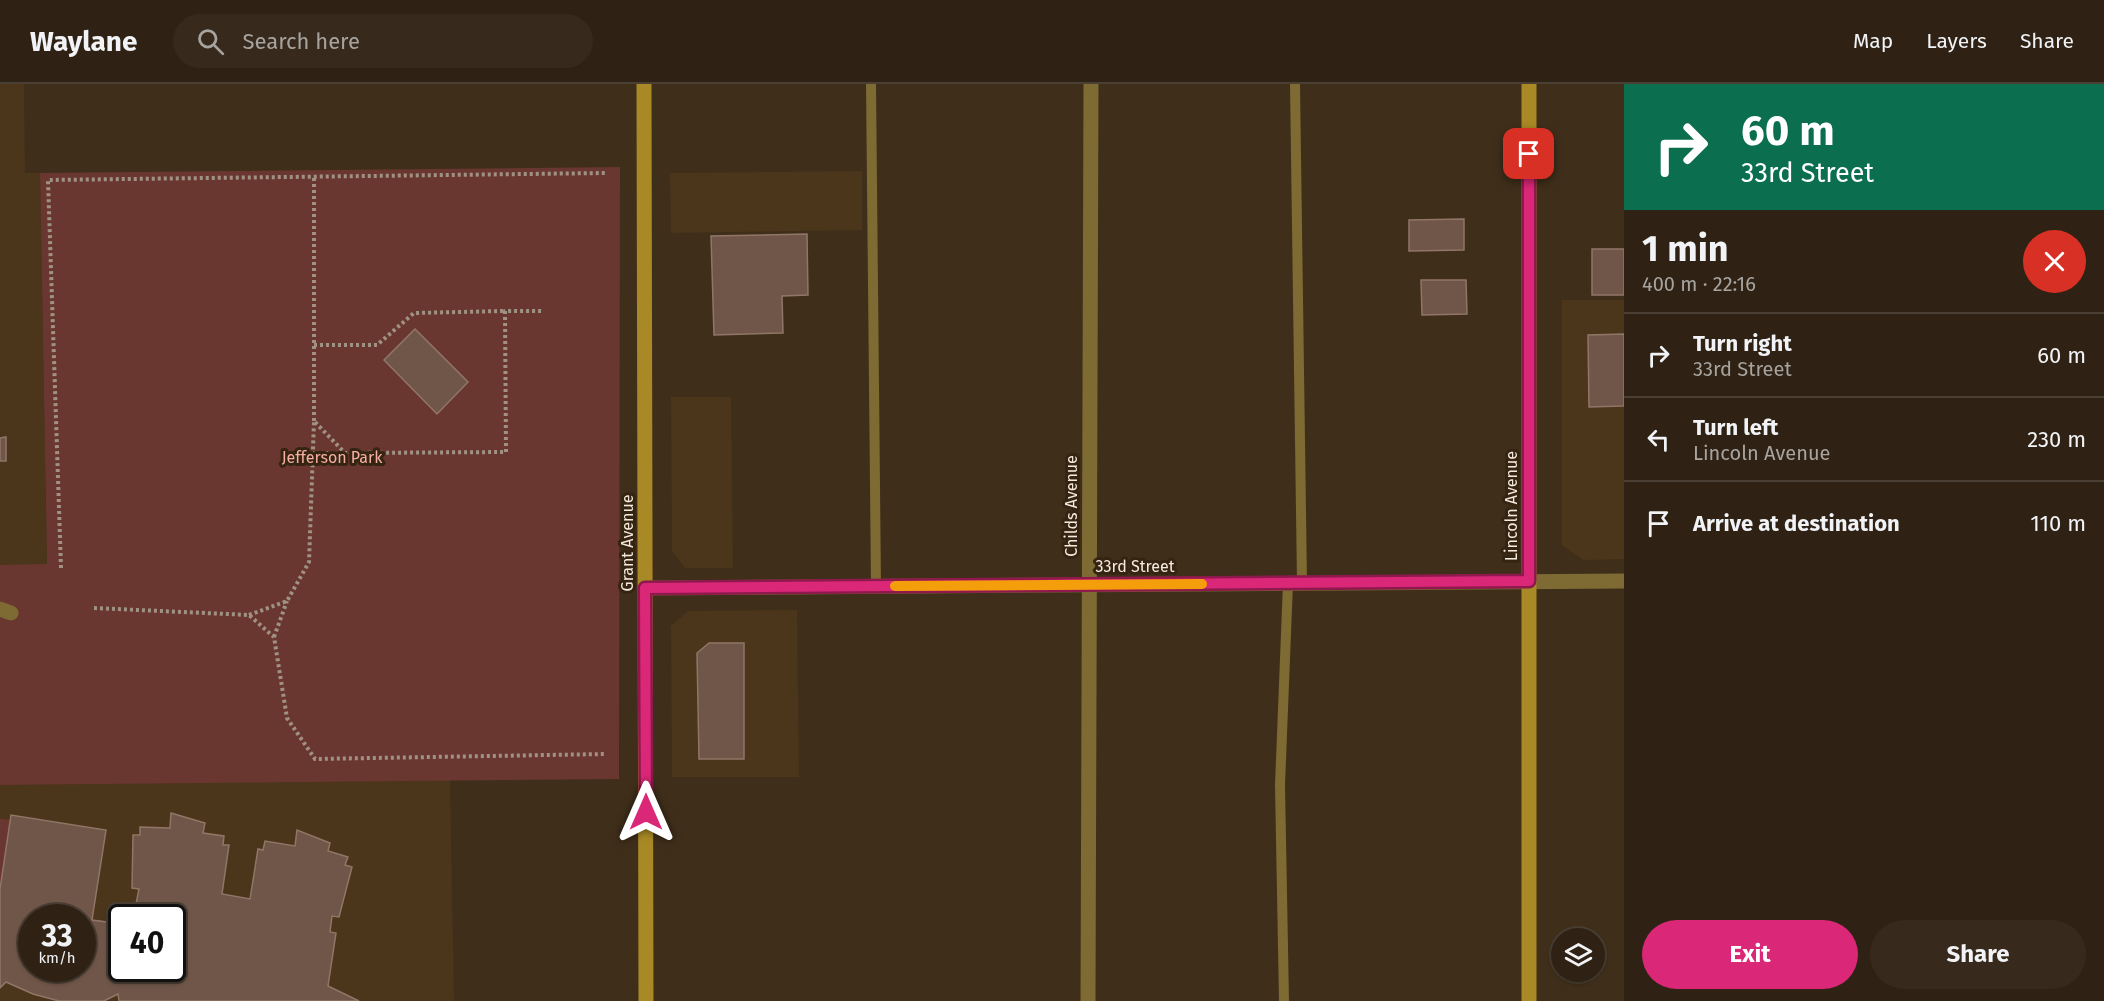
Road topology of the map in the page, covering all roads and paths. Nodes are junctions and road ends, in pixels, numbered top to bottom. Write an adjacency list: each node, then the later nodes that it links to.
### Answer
1 (644, 84): 20 (street, Grant Avenue)
2 (871, 84): 19 (lane)
3 (1091, 84): 18 (street, Childs Avenue)
4 (1295, 84): 17 (lane)
5 (1529, 84): 15 (street, Lincoln Avenue)
6 (606, 173): 7 (path)
7 (314, 176): 10 (path); 14 (path)
8 (505, 311): 9 (path); 10 (path); 13 (path)
9 (543, 311)
10 (314, 345): 11 (path)
11 (314, 422): 12 (path); 13 (path)
12 (313, 453): 13 (path); 21 (path)
13 (345, 453)
14 (61, 568)
15 (1529, 581): 16 (street, 33rd Street); 17 (street, 33rd Street); 29 (street, Lincoln Avenue)
16 (1624, 581)
17 (1295, 583): 18 (street, 33rd Street); 28 (lane)
18 (1088, 585): 19 (street, 33rd Street); 27 (street, Childs Avenue)
19 (876, 586): 20 (street, 33rd Street)
20 (645, 588): 26 (street, Grant Avenue)
21 (287, 601): 23 (path); 24 (path)
22 (94, 608): 23 (path)
23 (249, 615): 24 (path)
24 (274, 636): 25 (path)
25 (606, 754)
26 (646, 1001)
27 (1088, 1001)
28 (1284, 1001)
29 (1529, 1001)

